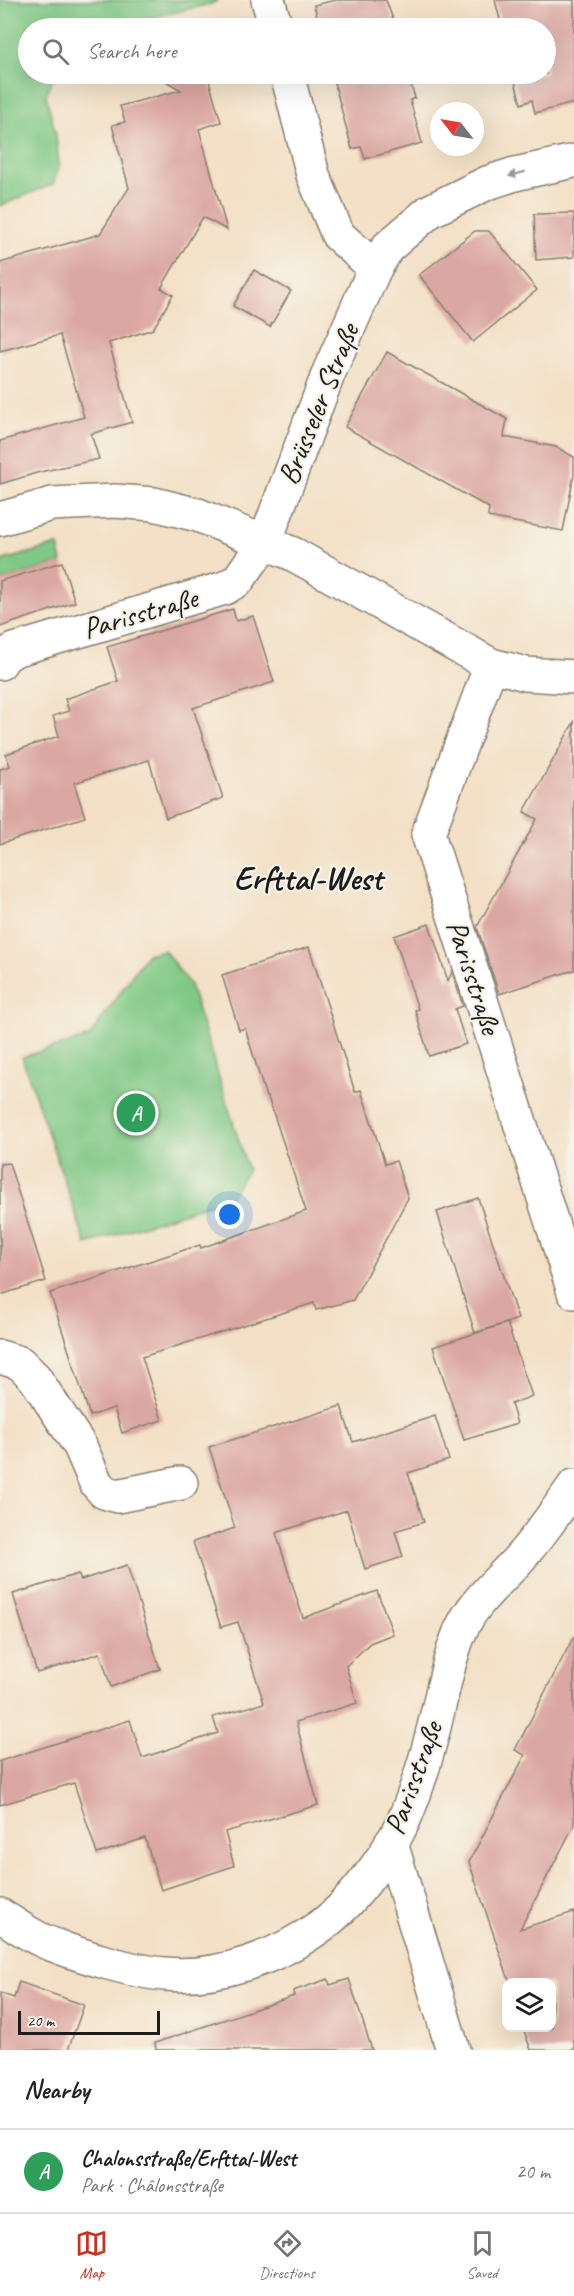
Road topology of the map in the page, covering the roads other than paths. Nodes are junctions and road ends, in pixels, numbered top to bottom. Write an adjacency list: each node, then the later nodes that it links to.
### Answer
1 (268, 0): 2 (street)
2 (273, 18)
3 (290, 84): 5 (street)
4 (574, 161): 5 (street, Brüsseler Straße, one-way to 5)
5 (375, 268): 7 (street, Brüsseler Straße)
6 (0, 519): 7 (street)
7 (265, 542): 8 (street, Parisstraße); 9 (street)
8 (0, 663)
9 (491, 665): 10 (street); 11 (street, Parisstraße)
10 (574, 677)
11 (571, 1271)
12 (0, 1358): 13 (street)
13 (181, 1483)
14 (574, 1486): 15 (street, Parisstraße)
15 (391, 1843): 16 (street, Parisstraße); 17 (street)
16 (0, 1915)
17 (453, 2050)

